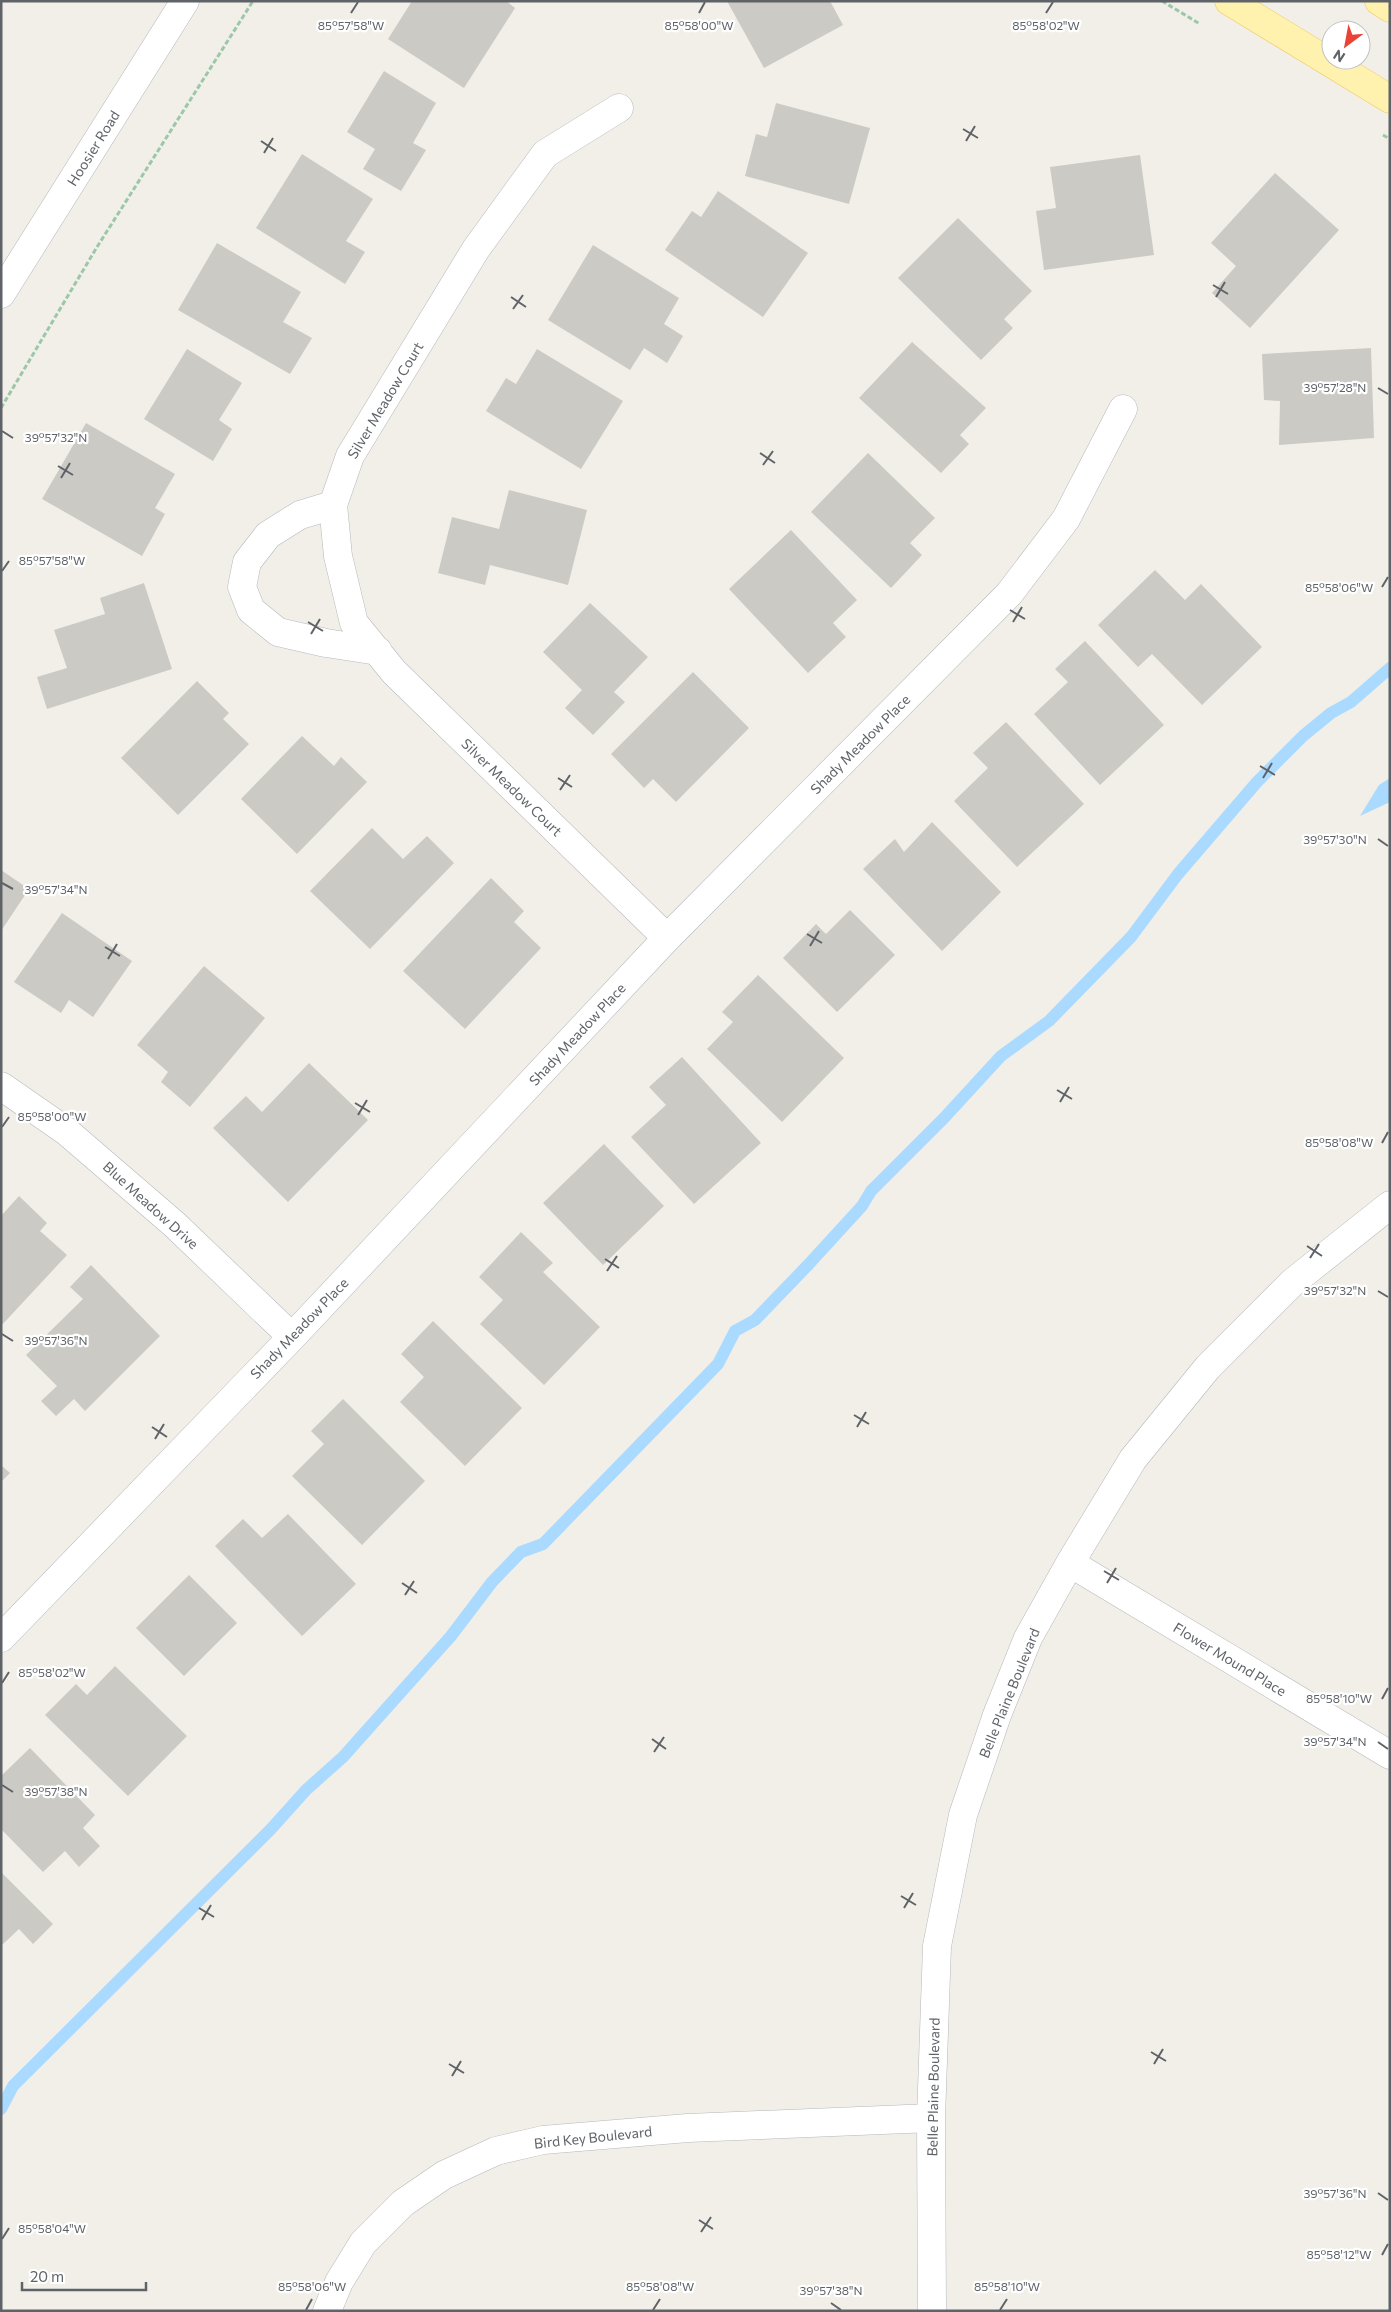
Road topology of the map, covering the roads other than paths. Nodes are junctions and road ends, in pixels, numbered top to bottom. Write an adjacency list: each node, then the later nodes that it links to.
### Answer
1 (185, 1): 7 (street, Hoosier Road)
2 (1229, 1): 5 (main road)
3 (1379, 1): 4 (main road)
4 (1390, 8)
5 (1390, 99)
6 (619, 108): 9 (street, Silver Meadow Court)
7 (1, 294)
8 (1123, 409): 11 (street, Shady Meadow Place)
9 (333, 505): 10 (street, Silver Meadow Court); 10 (street)
10 (378, 651): 11 (street, Silver Meadow Court)
11 (668, 938): 14 (street, Shady Meadow Place)
12 (1, 1086): 14 (street, Blue Meadow Drive)
13 (1390, 1205): 15 (street, Belle Plaine Boulevard)
14 (292, 1337): 16 (street, Shady Meadow Place)
15 (1070, 1563): 17 (street, Flower Mound Place); 18 (street, Belle Plaine Boulevard)
16 (1, 1638)
17 (1390, 1755)
18 (930, 2118): 19 (street, Bird Key Boulevard); 20 (street, Belle Plaine Boulevard)
19 (327, 2311)
20 (932, 2311)

